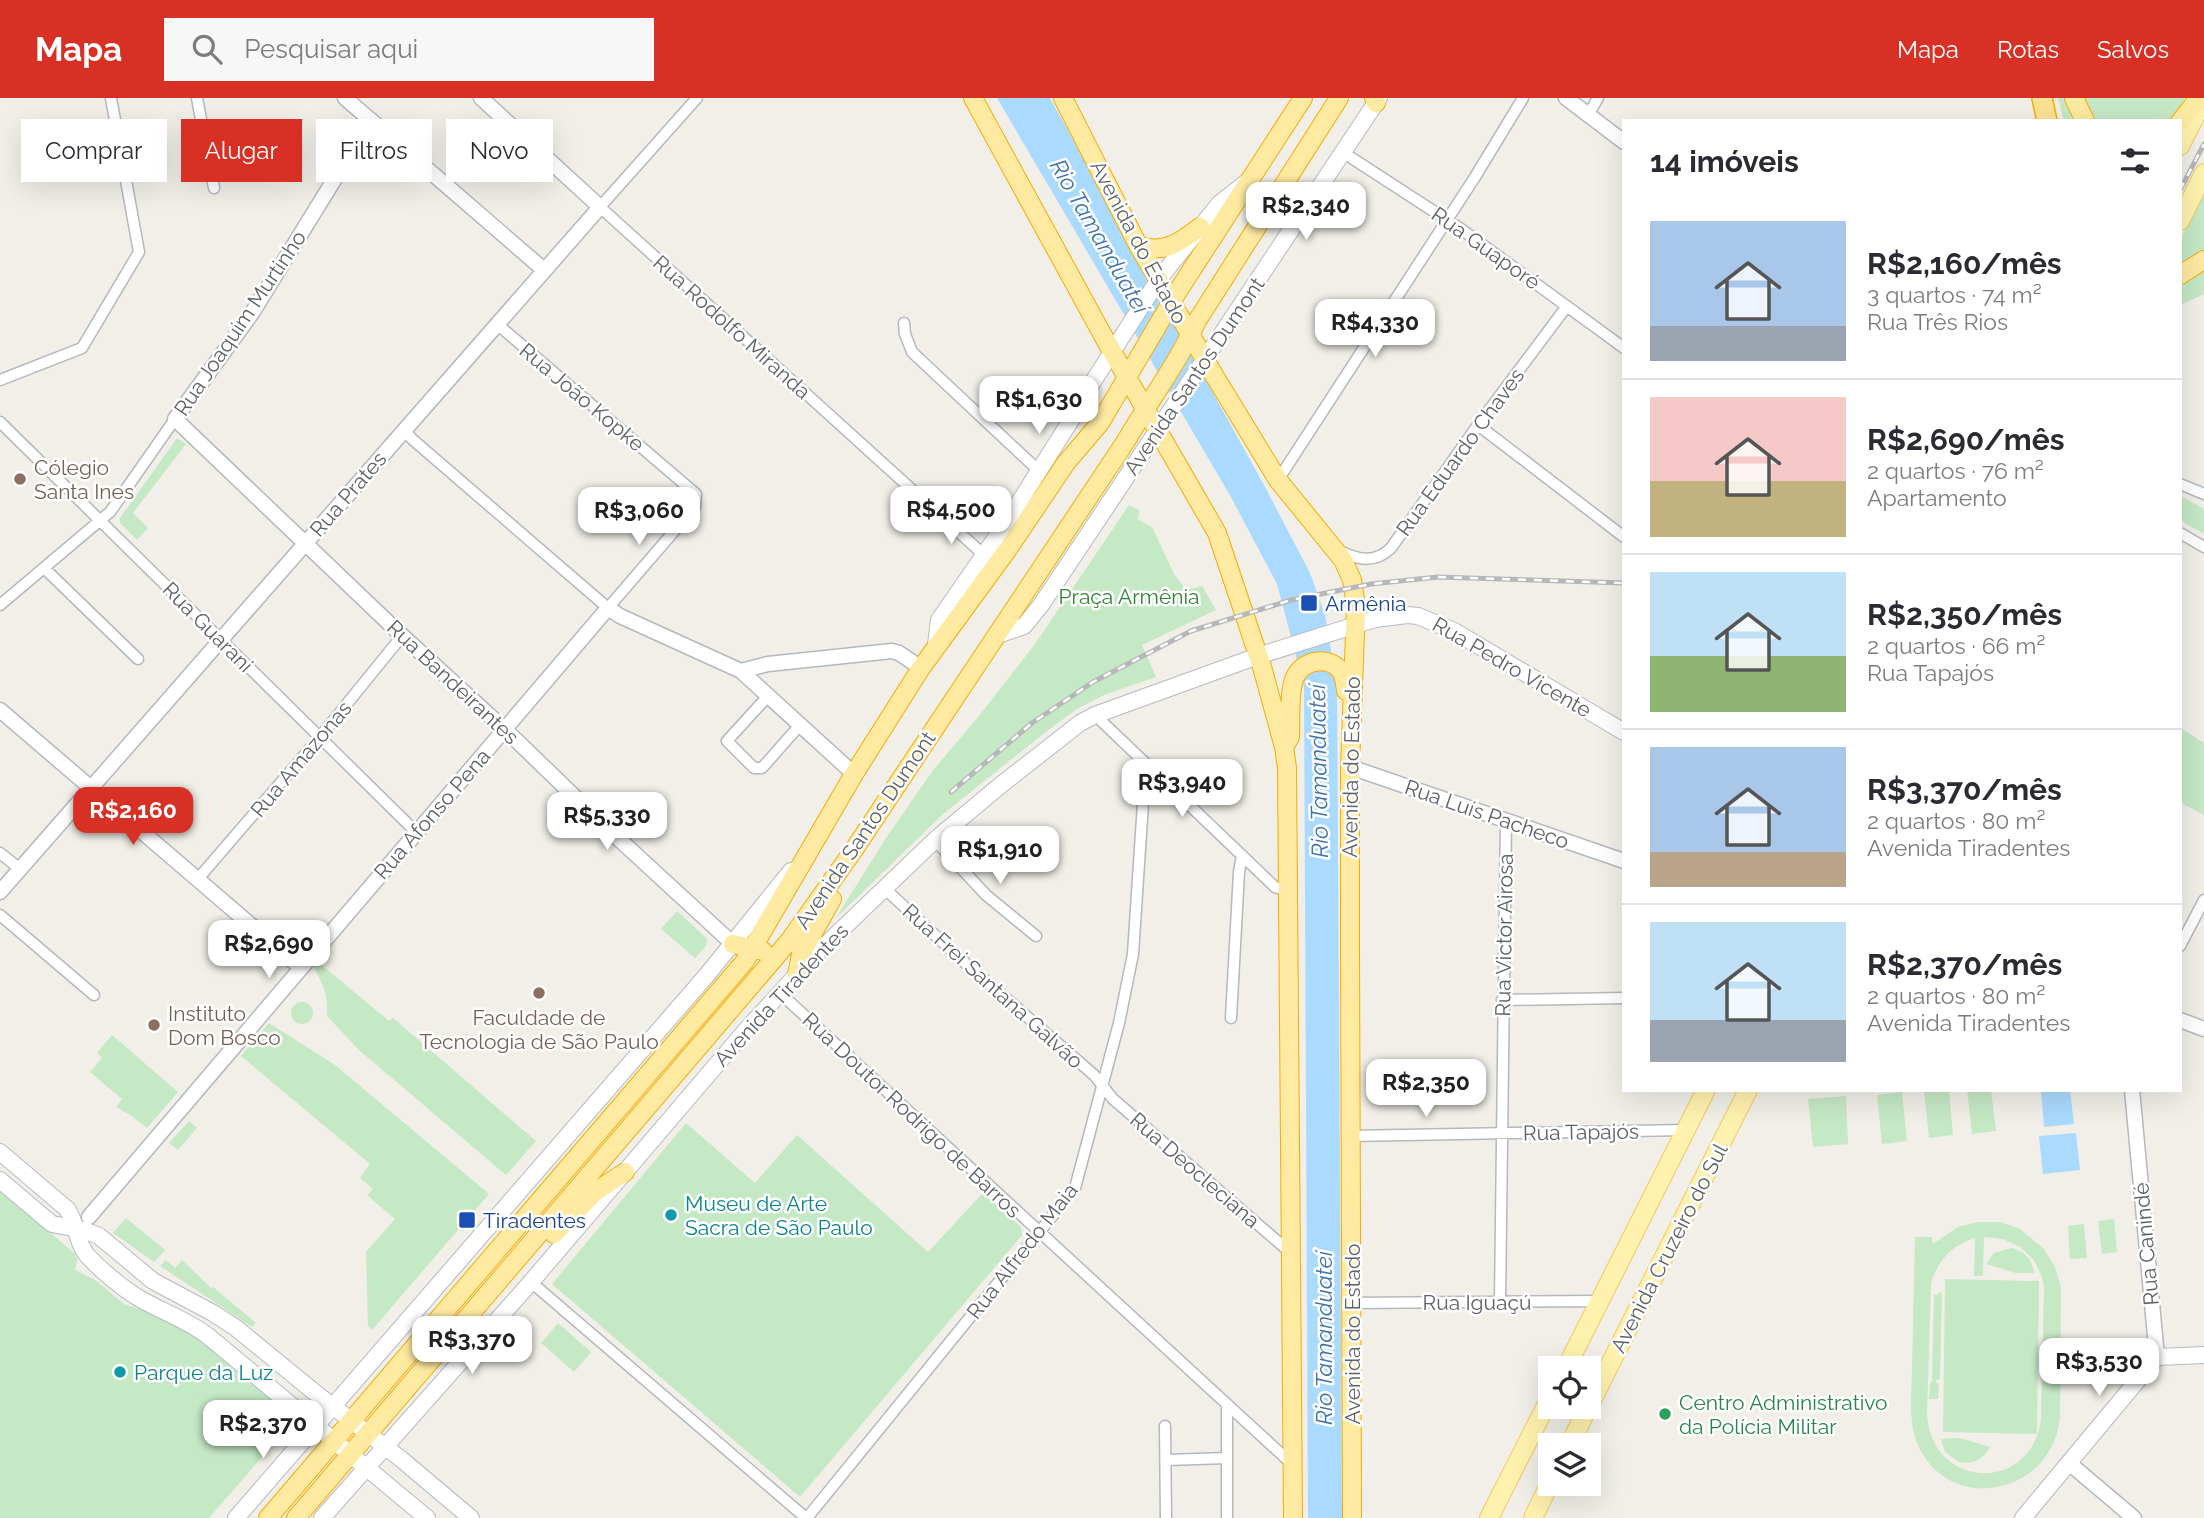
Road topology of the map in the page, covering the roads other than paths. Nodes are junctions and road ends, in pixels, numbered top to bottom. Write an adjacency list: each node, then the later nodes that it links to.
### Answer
1 (111, 98): 50 (street)
2 (198, 98): 31 (street)
3 (345, 98): 19 (street)
4 (481, 98): 32 (street, Rua Rodolfo Miranda)
5 (697, 98): 32 (street, Rua Prates)
6 (973, 98): 47 (highway)
7 (1063, 98): 36 (highway, Avenida do Estado)
8 (1303, 98): 29 (highway, Avenida Santos Dumont)
9 (1339, 98): 45 (highway, Avenida Santos Dumont)
10 (1523, 98): 34 (street)
11 (1566, 98): 18 (street)
12 (1598, 98): 18 (street)
13 (2042, 98): 20 (highway)
14 (2056, 98): 21 (highway)
15 (2074, 98): 22 (highway)
16 (2204, 99): 23 (highway); 25 (main road)
17 (1376, 100): 26 (main road, Avenida Santos Dumont)
18 (1588, 115): 24 (street)
19 (370, 119)
20 (2047, 119)
21 (2059, 119)
22 (2084, 119)
23 (2182, 119)
24 (1622, 140)
25 (2182, 142)
26 (1344, 153): 34 (street, Rua Guaporé); 48 (main road, Avenida Santos Dumont)
27 (432, 173): 38 (street)
28 (2204, 173): 33 (main road)
29 (1248, 181): 35 (main road, Avenida Santos Dumont); 41 (highway, Avenida Santos Dumont)
30 (333, 182): 52 (street, Rua Joaquim Murtinho)
31 (214, 188)
32 (600, 207): 38 (street, Rua Prates); 68 (street, Rua Rodolfo Miranda)
33 (2182, 217)
34 (1447, 220): 42 (street, Rua Guaporé); 58 (street)
35 (1200, 227): 36 (highway); 40 (main road, Avenida Santos Dumont)
36 (1139, 245): 40 (highway, Avenida do Estado)
37 (2204, 260): 39 (highway)
38 (544, 270): 44 (street, Rua Prates)
39 (2182, 274)
40 (1157, 282): 41 (highway, Avenida do Estado); 47 (main road, Avenida Santos Dumont)
41 (1170, 305): 45 (highway, Avenida do Estado); 49 (highway, Avenida Santos Dumont)
42 (1567, 306): 46 (street, Rua Guaporé); 54 (street, Rua Eduardo Chaves)
43 (904, 323): 57 (street)
44 (497, 324): 56 (street, Rua Prates); 61 (street, Rua João Kopke)
45 (1188, 339): 48 (highway, Avenida do Estado); 51 (highway, Avenida Santos Dumont)
46 (1622, 341)
47 (1112, 350): 49 (highway); 57 (main road, Avenida Santos Dumont)
48 (1202, 363): 55 (main road, Avenida Santos Dumont); 58 (highway, Avenida do Estado)
49 (1128, 378): 51 (highway); 76 (highway, Avenida Santos Dumont)
50 (0, 380)
51 (1145, 408): 55 (highway); 74 (highway, Avenida Santos Dumont)
52 (175, 419): 62 (street, Rua Joaquim Murtinho); 65 (street, Rua Bandeirantes)
53 (0, 422): 62 (street, Rua Guarani)
54 (1478, 425): 64 (street); 66 (street, Rua Eduardo Chaves)
55 (1157, 428): 74 (main road, Avenida Santos Dumont); 77 (highway)
56 (404, 430): 65 (street, Rua Prates); 71 (street)
57 (1039, 471): 68 (main road, Avenida Santos Dumont)
58 (1278, 480): 66 (highway, Avenida do Estado)
59 (2182, 485): 60 (street)
60 (2204, 494)
61 (697, 499): 71 (street, Rua Afonso Pena)
62 (100, 520): 69 (street, Rua Joaquim Murtinho); 75 (street, Rua Guarani)
63 (2182, 534): 67 (street)
64 (1622, 535)
65 (305, 544): 73 (street, Rua Bandeirantes); 75 (street, Rua Prates)
66 (1334, 547): 72 (highway, Avenida do Estado)
67 (2204, 547)
68 (984, 555): 76 (main road, Avenida Santos Dumont)
69 (44, 568): 70 (street, Rua Joaquim Murtinho); 78 (street)
70 (0, 606)
71 (608, 608): 80 (street); 86 (street, Rua Afonso Pena)
72 (1355, 626): 77 (main road, Avenida Tiradentes); 83 (highway, Avenida do Estado); 87 (main road, Rua Pedro Vicente)
73 (402, 636): 86 (street, Rua Bandeirantes); 88 (street, Rua Amazonas)
74 (995, 636): 97 (highway, Avenida Santos Dumont)
75 (221, 640): 88 (street, Rua Guarani); 93 (street, Rua Prates)
76 (936, 645): 79 (highway, Avenida Santos Dumont)
77 (1258, 656): 84 (main road, Avenida Tiradentes); 89 (highway)
78 (138, 659)
79 (921, 668): 80 (street); 92 (highway, Avenida Santos Dumont)
80 (740, 671): 81 (street)
81 (768, 696): 85 (street); 85 (street)
82 (0, 710): 93 (street)
83 (1352, 711): 89 (highway); 90 (highway, Avenida do Estado)
84 (1096, 715): 91 (street); 96 (main road, Avenida Tiradentes)
85 (800, 725): 92 (street)
86 (504, 731): 95 (street, Rua Afonso Pena); 111 (street, Rua Bandeirantes)
87 (1622, 731)
88 (320, 737): 95 (street, Rua Guarani); 103 (street, Rua Amazonas)
89 (1284, 747): 105 (highway)
90 (1350, 767): 94 (street, Rua Luís Pacheco); 130 (highway, Avenida do Estado)
91 (1154, 771): 99 (street); 124 (street, Rua Alfredo Maia)
92 (854, 774): 101 (highway, Avenida Santos Dumont)
93 (91, 789): 102 (street, Rua Prates); 103 (street)
94 (1506, 820): 100 (street, Rua Luís Pacheco); 120 (street, Rua Victor Airosa)
95 (416, 832): 115 (street, Rua Afonso Pena)
96 (935, 840): 104 (main road, Avenida Tiradentes); 109 (street)
97 (853, 851): 113 (highway, Avenida Santos Dumont); 114 (highway)
98 (0, 853): 102 (street)
99 (1242, 855): 105 (street); 121 (street)
100 (1622, 860)
101 (802, 865): 111 (main road, Avenida Santos Dumont); 112 (highway, Avenida Santos Dumont)
102 (20, 869): 106 (street, Rua Prates)
103 (197, 880): 115 (street)
104 (884, 888): 114 (main road, Avenida Tiradentes); 124 (street, Rua Frei Santana Galvão)
105 (1288, 891): 138 (highway)
106 (0, 892)
107 (2204, 900): 110 (street)
108 (0, 915): 118 (street)
109 (1036, 936)
110 (2182, 942)
111 (733, 944): 112 (highway); 149 (main road)
112 (753, 950): 113 (highway); 151 (highway)
113 (780, 953): 114 (highway); 139 (highway, Avenida Tiradentes)
114 (808, 954): 116 (highway)
115 (301, 968): 134 (street, Rua Afonso Pena)
116 (797, 975): 117 (main road, Avenida Tiradentes)
117 (780, 993): 132 (main road, Avenida Tiradentes); 136 (street, Rua Doutor Rodrigo de Barros)
118 (94, 995)
119 (1622, 998): 120 (street)
120 (1502, 1000): 129 (street, Rua Victor Airosa)
121 (1231, 1018)
122 (2182, 1021): 123 (street)
123 (2204, 1029)
124 (1102, 1084): 136 (street, Rua Alfredo Maia); 138 (street, Rua Deocleciana)
125 (1705, 1092): 128 (main road, Avenida Cruzeiro do Sul)
126 (1747, 1092): 147 (main road, Avenida Cruzeiro do Sul)
127 (2132, 1092): 146 (street, Rua Canindé)
128 (1685, 1130): 129 (street, Rua Tapajós); 141 (main road, Avenida Cruzeiro do Sul)
129 (1501, 1134): 130 (street, Rua Tapajós); 142 (street, Rua Victor Airosa)
130 (1350, 1136): 143 (highway, Avenida do Estado)
131 (0, 1152): 135 (main road)
132 (625, 1172): 139 (highway); 140 (main road, Avenida Tiradentes)
133 (0, 1181): 135 (main road)
134 (89, 1217): 135 (street); 137 (street)
135 (73, 1221): 137 (main road); 152 (main road)
136 (1040, 1233): 148 (street, Rua Doutor Rodrigo de Barros); 171 (street, Rua Alfredo Maia)
137 (99, 1236): 149 (main road)
138 (1291, 1253): 162 (highway)
139 (508, 1270): 154 (highway, Avenida Tiradentes)
140 (531, 1282): 157 (main road, Avenida Tiradentes); 171 (street)
141 (1602, 1301): 142 (street, Rua Iguaçú); 145 (main road, Avenida Cruzeiro do Sul)
142 (1500, 1302): 143 (street, Rua Iguaçú)
143 (1351, 1303): 175 (highway, Avenida do Estado)
144 (2204, 1355): 146 (main road)
145 (1572, 1356)
146 (2157, 1357): 161 (main road)
147 (1601, 1382)
148 (1227, 1404): 159 (street); 162 (street, Rua Doutor Rodrigo de Barros)
149 (333, 1407): 151 (main road); 152 (main road)
150 (1540, 1419): 156 (main road)
151 (351, 1420): 154 (main road); 155 (highway)
152 (318, 1426): 155 (main road); 165 (main road)
153 (1165, 1426): 160 (street)
154 (368, 1433): 157 (main road); 158 (highway, Avenida Tiradentes)
155 (334, 1440): 158 (main road); 166 (highway)
156 (1529, 1440): 176 (main road); 177 (main road)
157 (385, 1446): 163 (main road, Avenida Tiradentes); 170 (main road)
158 (351, 1454): 163 (main road); 167 (highway, Avenida Tiradentes)
159 (1227, 1458): 160 (street); 173 (street)
160 (1166, 1460): 172 (street)
161 (2069, 1463): 179 (main road); 180 (street)
162 (1292, 1464): 174 (highway)
163 (367, 1468): 168 (main road, Avenida Tiradentes); 169 (main road)
164 (1544, 1496): 178 (main road)
165 (236, 1518)
166 (268, 1518)
167 (296, 1518)
168 (322, 1518)
169 (427, 1518)
170 (471, 1518)
171 (807, 1518)
172 (1166, 1518)
173 (1227, 1518)
174 (1293, 1518)
175 (1352, 1518)
176 (1489, 1518)
177 (1501, 1518)
178 (1533, 1518)
179 (2023, 1518)
180 (2134, 1518)

